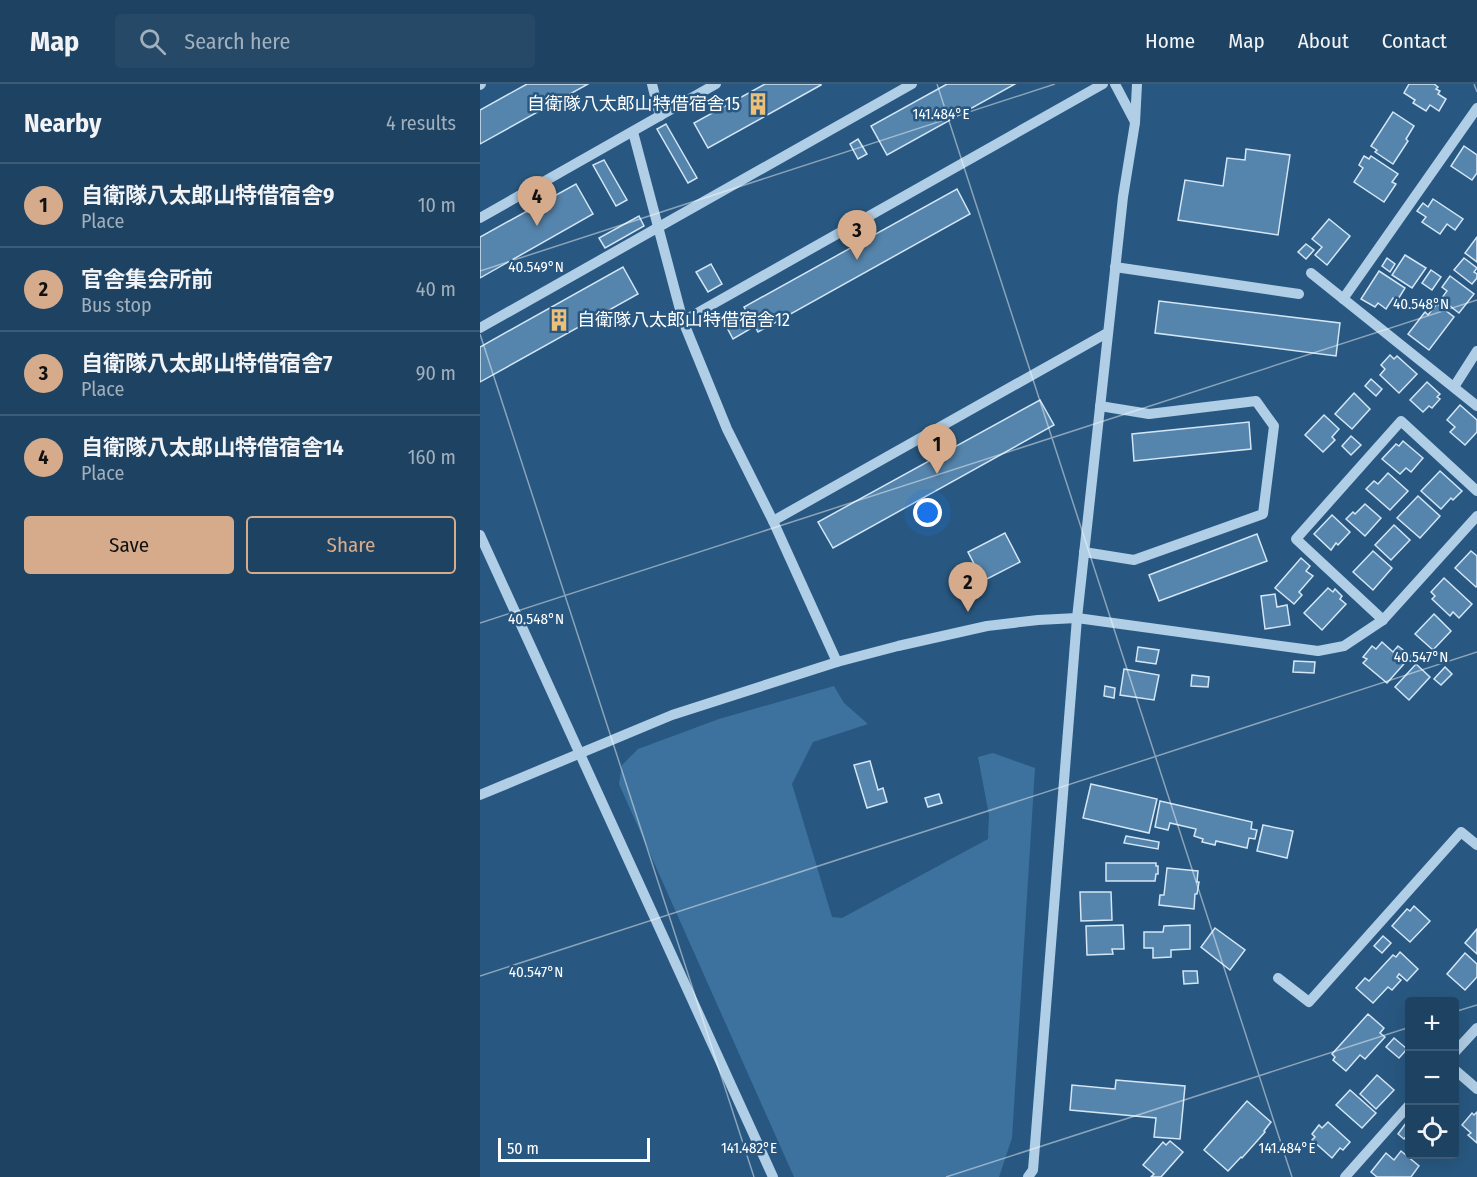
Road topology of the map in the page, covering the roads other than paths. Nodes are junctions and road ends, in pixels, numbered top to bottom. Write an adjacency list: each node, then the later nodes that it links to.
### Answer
1 (652, 84): 8 (street)
2 (716, 84): 8 (street)
3 (912, 84): 12 (street)
4 (1103, 84): 17 (street)
5 (1115, 84): 9 (street)
6 (1137, 84): 9 (street)
7 (1477, 108): 16 (street)
8 (660, 116): 10 (street)
9 (1135, 123): 13 (street)
10 (633, 132): 11 (street); 12 (street)
11 (480, 218)
12 (657, 228): 17 (street); 18 (street)
13 (1115, 267): 15 (street); 19 (street)
14 (1311, 273): 16 (street)
15 (1299, 294)
16 (1343, 299): 21 (street)
17 (683, 321): 26 (street)
18 (480, 328)
19 (1107, 333): 22 (street); 26 (street)
20 (1477, 351): 21 (street)
21 (1454, 387): 23 (street)
22 (1100, 406): 28 (street); 28 (street)
23 (1477, 406)
24 (1477, 491): 30 (street)
25 (1477, 516): 30 (street)
26 (773, 520): 31 (street)
27 (480, 535): 32 (street)
28 (1084, 552): 29 (street)
29 (1077, 618): 30 (street); 31 (street); 41 (street)
30 (1383, 620)
31 (837, 662): 32 (street)
32 (580, 753): 33 (street); 42 (street)
33 (480, 795)
34 (1477, 845): 35 (street)
35 (1278, 978)
36 (1477, 1028): 37 (street)
37 (1457, 1051)
38 (1459, 1073): 39 (street)
39 (1477, 1089)
40 (1409, 1105): 43 (street)
41 (1034, 1175)
42 (773, 1177)
43 (1345, 1177)

